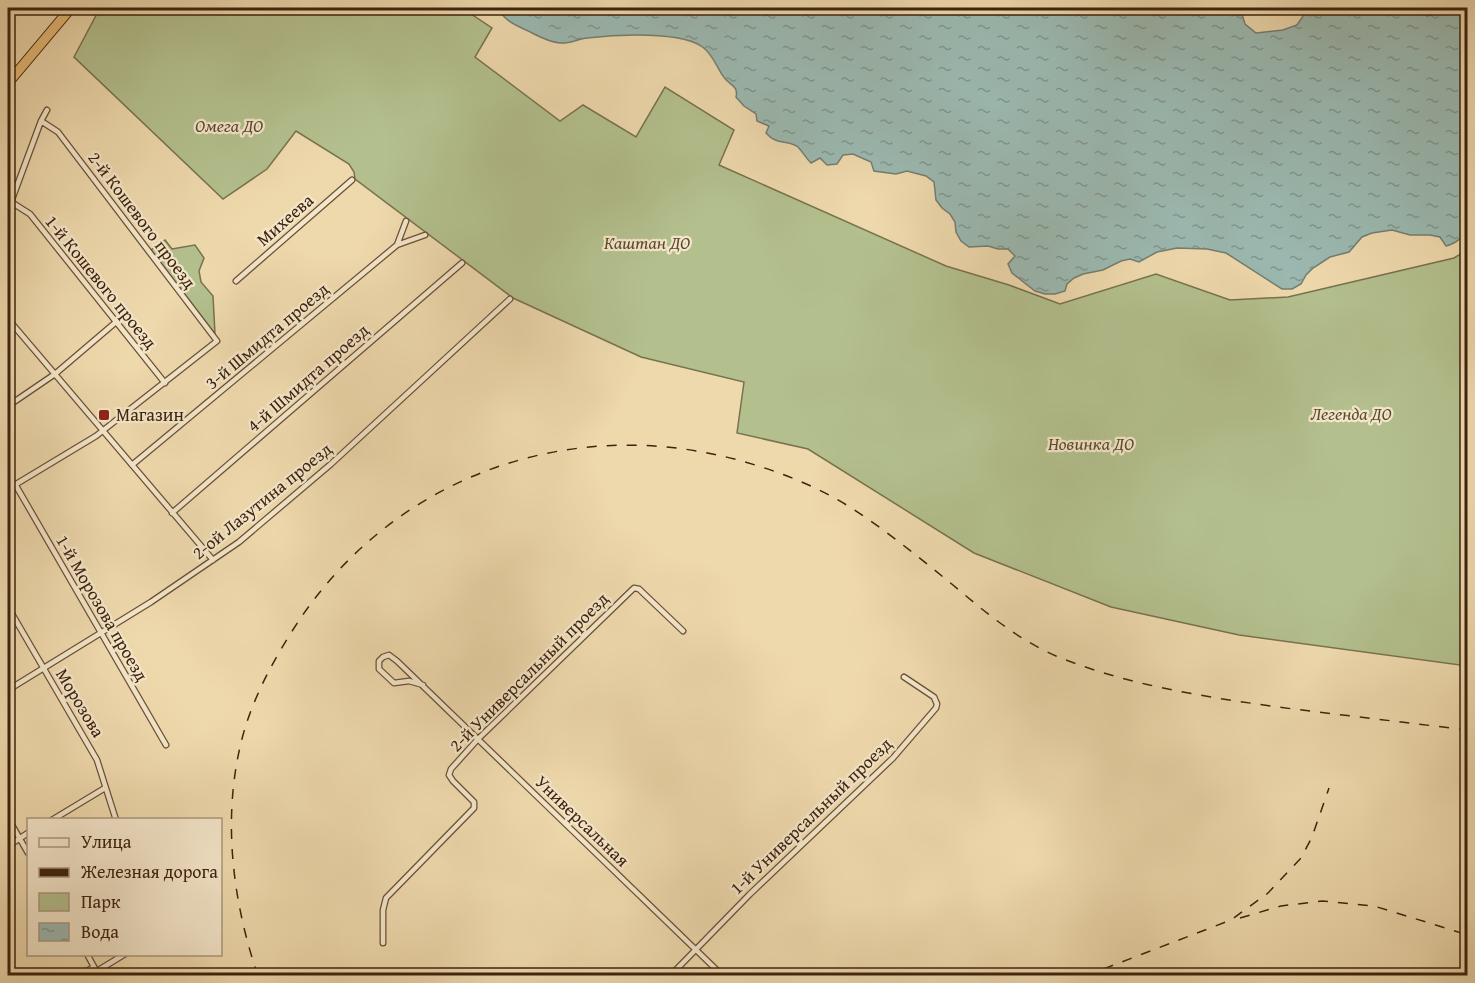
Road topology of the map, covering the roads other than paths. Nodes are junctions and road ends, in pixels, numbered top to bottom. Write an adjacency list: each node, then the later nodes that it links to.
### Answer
1 (71, 8): 2 (highway)
2 (8, 83)
3 (47, 110): 4 (street)
4 (41, 121): 6 (street); 17 (street, 2-й Кошевого проезд)
5 (352, 180): 12 (street, Михеева)
6 (11, 202): 7 (street); 15 (street, 1-й Кошевого проезд)
7 (8, 209)
8 (406, 221): 10 (street)
9 (425, 235): 10 (street, 3-й Шмидта проезд)
10 (397, 245): 20 (street, 3-й Шмидта проезд)
11 (462, 263): 23 (street, 4-й Шмидта проезд)
12 (236, 281)
13 (510, 300): 24 (street, 2-ой Лазутина проезд)
14 (8, 319): 16 (street)
15 (116, 322): 16 (street); 17 (street, 1-й Кошевого проезд)
16 (55, 375): 18 (street); 19 (street)
17 (165, 383): 19 (street)
18 (8, 406)
19 (103, 432): 20 (street); 21 (street)
20 (132, 465): 23 (street)
21 (15, 484): 22 (street); 27 (street, 1-й Морозова проезд)
22 (8, 489)
23 (172, 513): 24 (street)
24 (213, 560): 27 (street, 2-ой Лазутина проезд)
25 (8, 607): 28 (street, Морозова)
26 (683, 631): 32 (street, 2-й Универсальный проезд)
27 (101, 633): 28 (street, 2-ой Лазутина проезд); 33 (street, 1-й Морозова проезд)
28 (44, 668): 31 (street, 2-ой Лазутина проезд); 34 (street, Морозова)
29 (904, 677): 43 (street, 1-й Универсальный проезд)
30 (423, 686): 30 (street, Универсальная); 32 (street, Универсальная)
31 (8, 690)
32 (478, 739): 42 (street, 2-й Универсальный проезд); 43 (street, Универсальная)
33 (166, 745)
34 (105, 788): 36 (street); 37 (street, Морозова)
35 (8, 818): 39 (street)
36 (54, 818)
37 (116, 818)
38 (27, 834): 39 (street)
39 (20, 838): 40 (street); 41 (street)
40 (8, 846)
41 (27, 851)
42 (383, 943)
43 (695, 949): 48 (street, 1-й Универсальный проезд); 49 (street, Универсальная)
44 (88, 956): 46 (street)
45 (122, 956): 46 (street)
46 (97, 971): 47 (street)
47 (77, 975)
48 (670, 975)
49 (723, 975)

